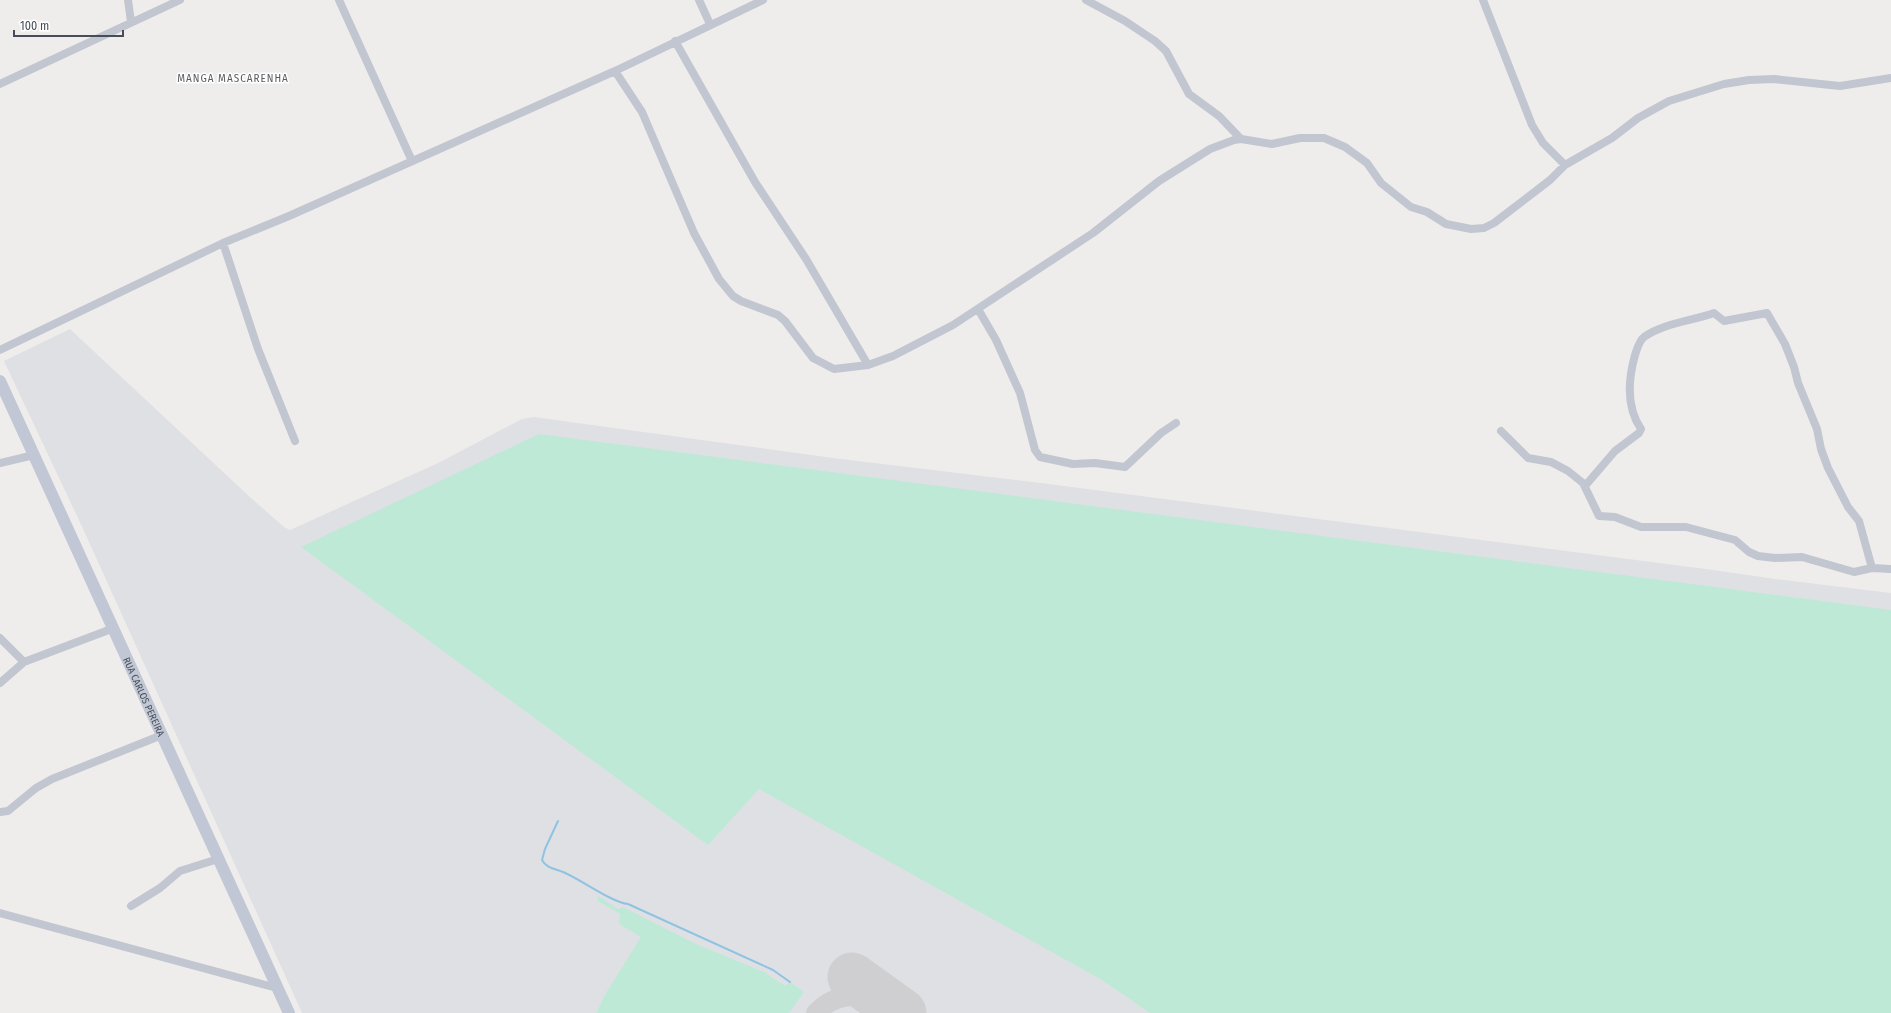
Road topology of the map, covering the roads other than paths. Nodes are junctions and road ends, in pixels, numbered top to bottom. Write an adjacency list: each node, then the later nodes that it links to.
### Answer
1 (128, 0): 8 (street)
2 (180, 0): 8 (street)
3 (339, 0): 15 (street)
4 (699, 0): 9 (street)
5 (763, 0): 9 (street)
6 (1086, 0): 14 (street)
7 (1483, 0): 16 (street)
8 (131, 22): 13 (street)
9 (710, 24): 10 (street)
10 (675, 41): 11 (street); 20 (street)
11 (615, 71): 15 (street); 20 (street)
12 (1891, 78): 16 (street)
13 (0, 84)
14 (1241, 139): 16 (street); 18 (street)
15 (412, 161): 17 (street)
16 (1565, 165)
17 (223, 243): 19 (street); 24 (street)
18 (978, 309): 20 (street); 22 (street)
19 (0, 350)
20 (868, 365)
21 (0, 381): 25 (main road, RUA CARLOS PEREIRA)
22 (1176, 424)
23 (1501, 431): 27 (street)
24 (295, 441)
25 (34, 455): 26 (street); 30 (main road, RUA CARLOS PEREIRA)
26 (0, 463)
27 (1585, 486): 28 (street); 28 (street)
28 (1872, 568): 29 (street)
29 (1891, 569)
30 (114, 628): 32 (street); 34 (main road, RUA CARLOS PEREIRA)
31 (0, 638): 32 (street)
32 (24, 662): 33 (street)
33 (0, 683)
34 (162, 735): 35 (street); 36 (main road, RUA CARLOS PEREIRA)
35 (0, 812)
36 (218, 859): 37 (street); 39 (main road, RUA CARLOS PEREIRA)
37 (131, 906)
38 (0, 913): 39 (street)
39 (277, 988): 40 (main road, RUA CARLOS PEREIRA)
40 (289, 1013)

